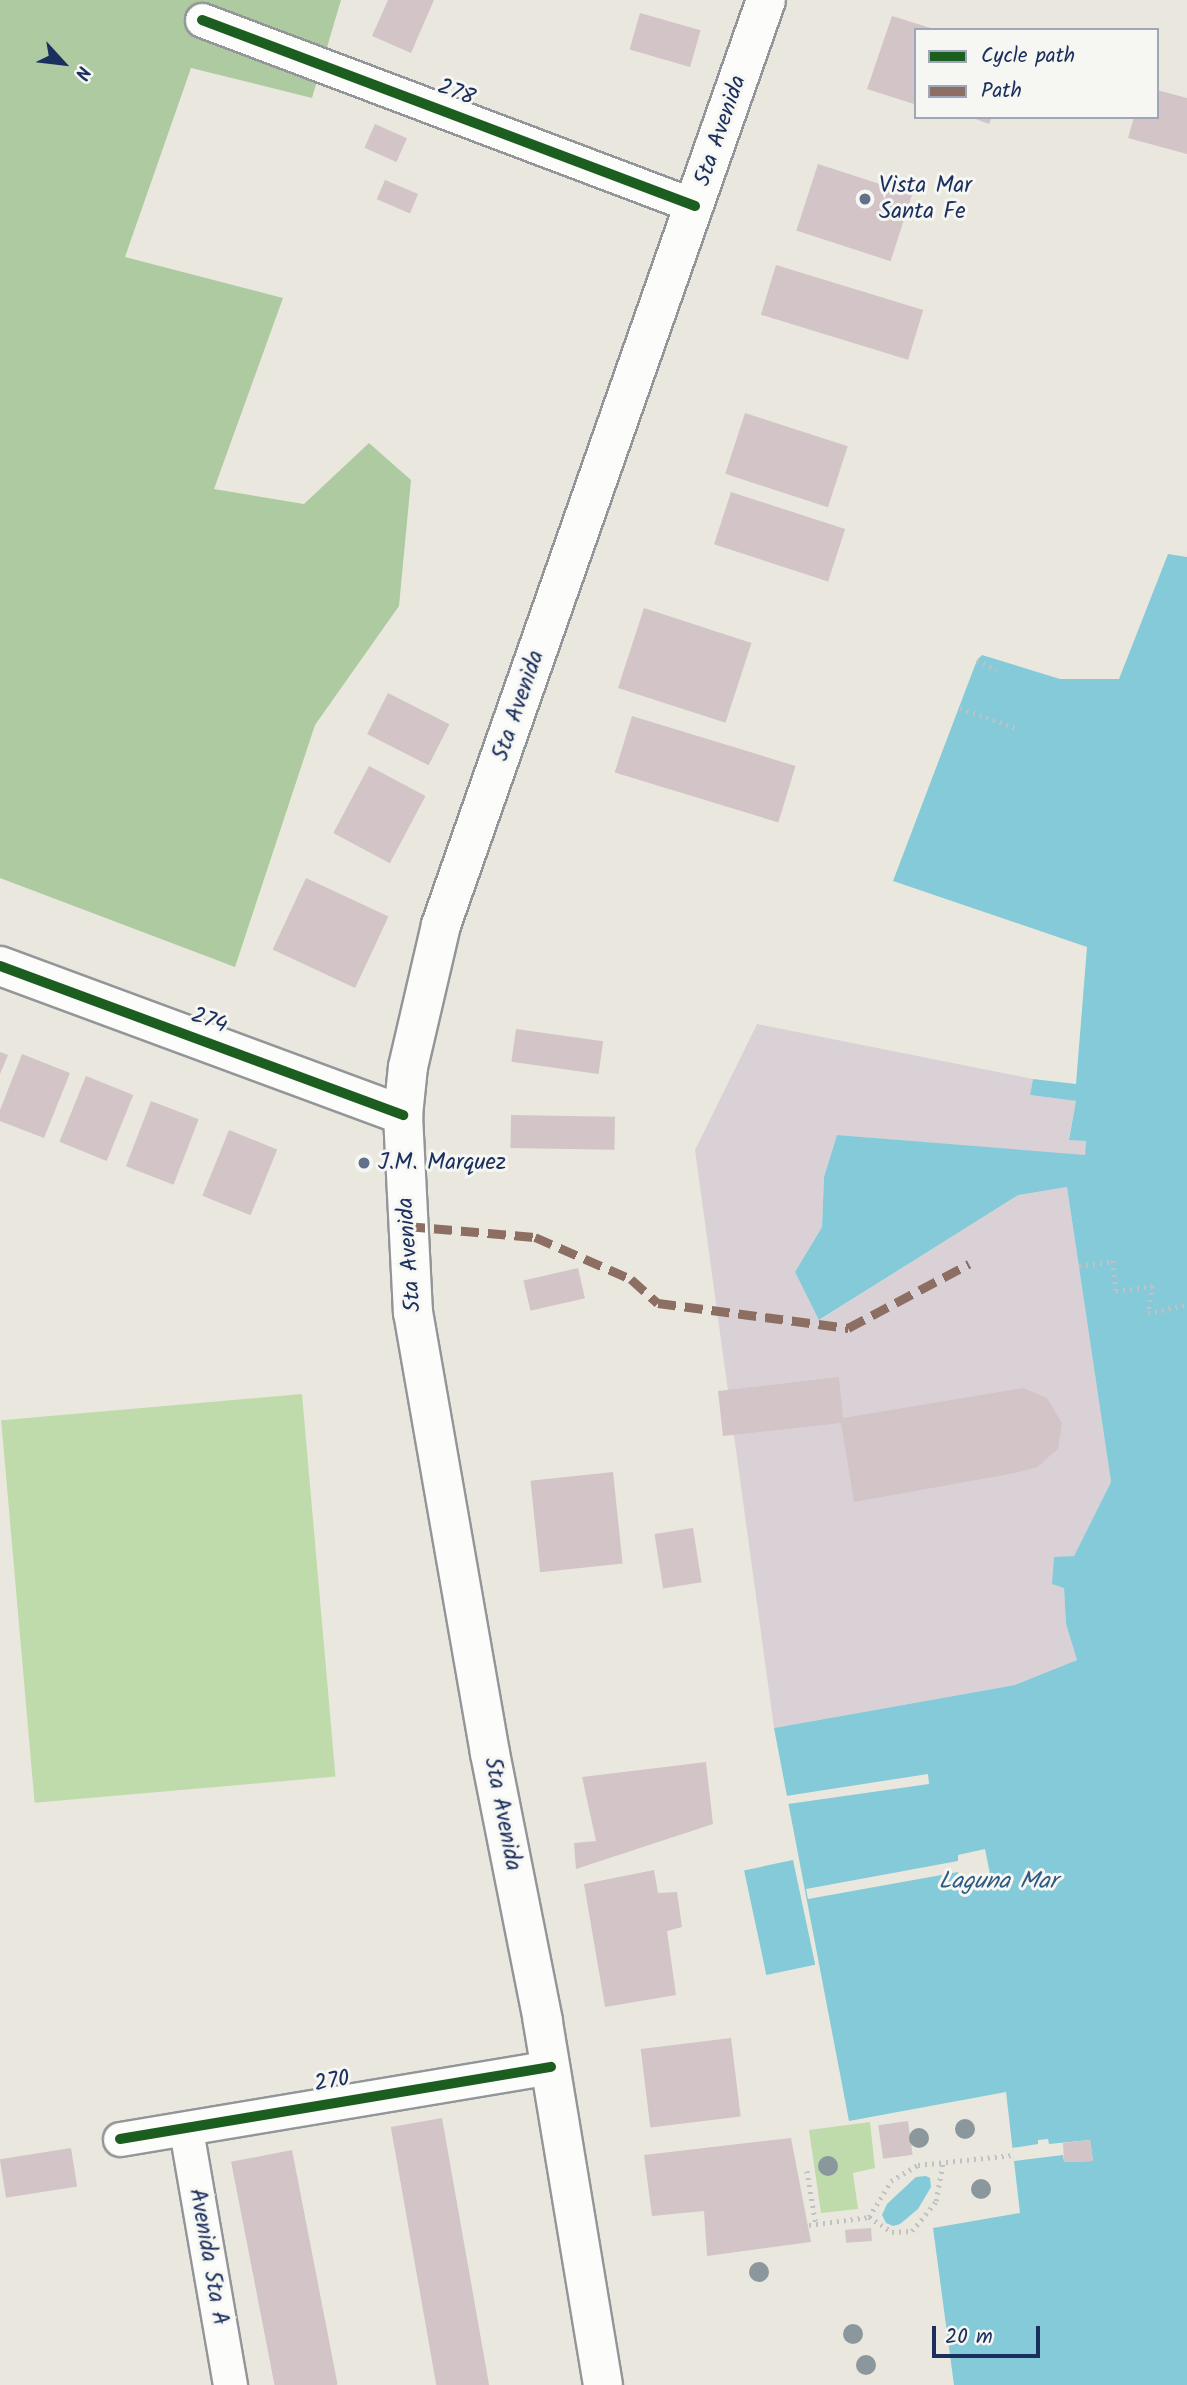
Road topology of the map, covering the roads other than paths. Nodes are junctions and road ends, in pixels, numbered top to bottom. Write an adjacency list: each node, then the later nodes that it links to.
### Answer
1 (766, 0): 3 (main road, 5ta Avenida)
2 (202, 20): 3 (street, 278)
3 (695, 206): 5 (main road, 5ta Avenida)
4 (0, 966): 5 (main road, 274)
5 (403, 1115): 6 (main road, 5ta Avenida)
6 (551, 2067): 7 (street, 270); 10 (main road, 5ta Avenida)
7 (186, 2130): 8 (street, 270); 9 (street, Avenida 5ta A)
8 (120, 2139)
9 (230, 2385)
10 (603, 2385)

